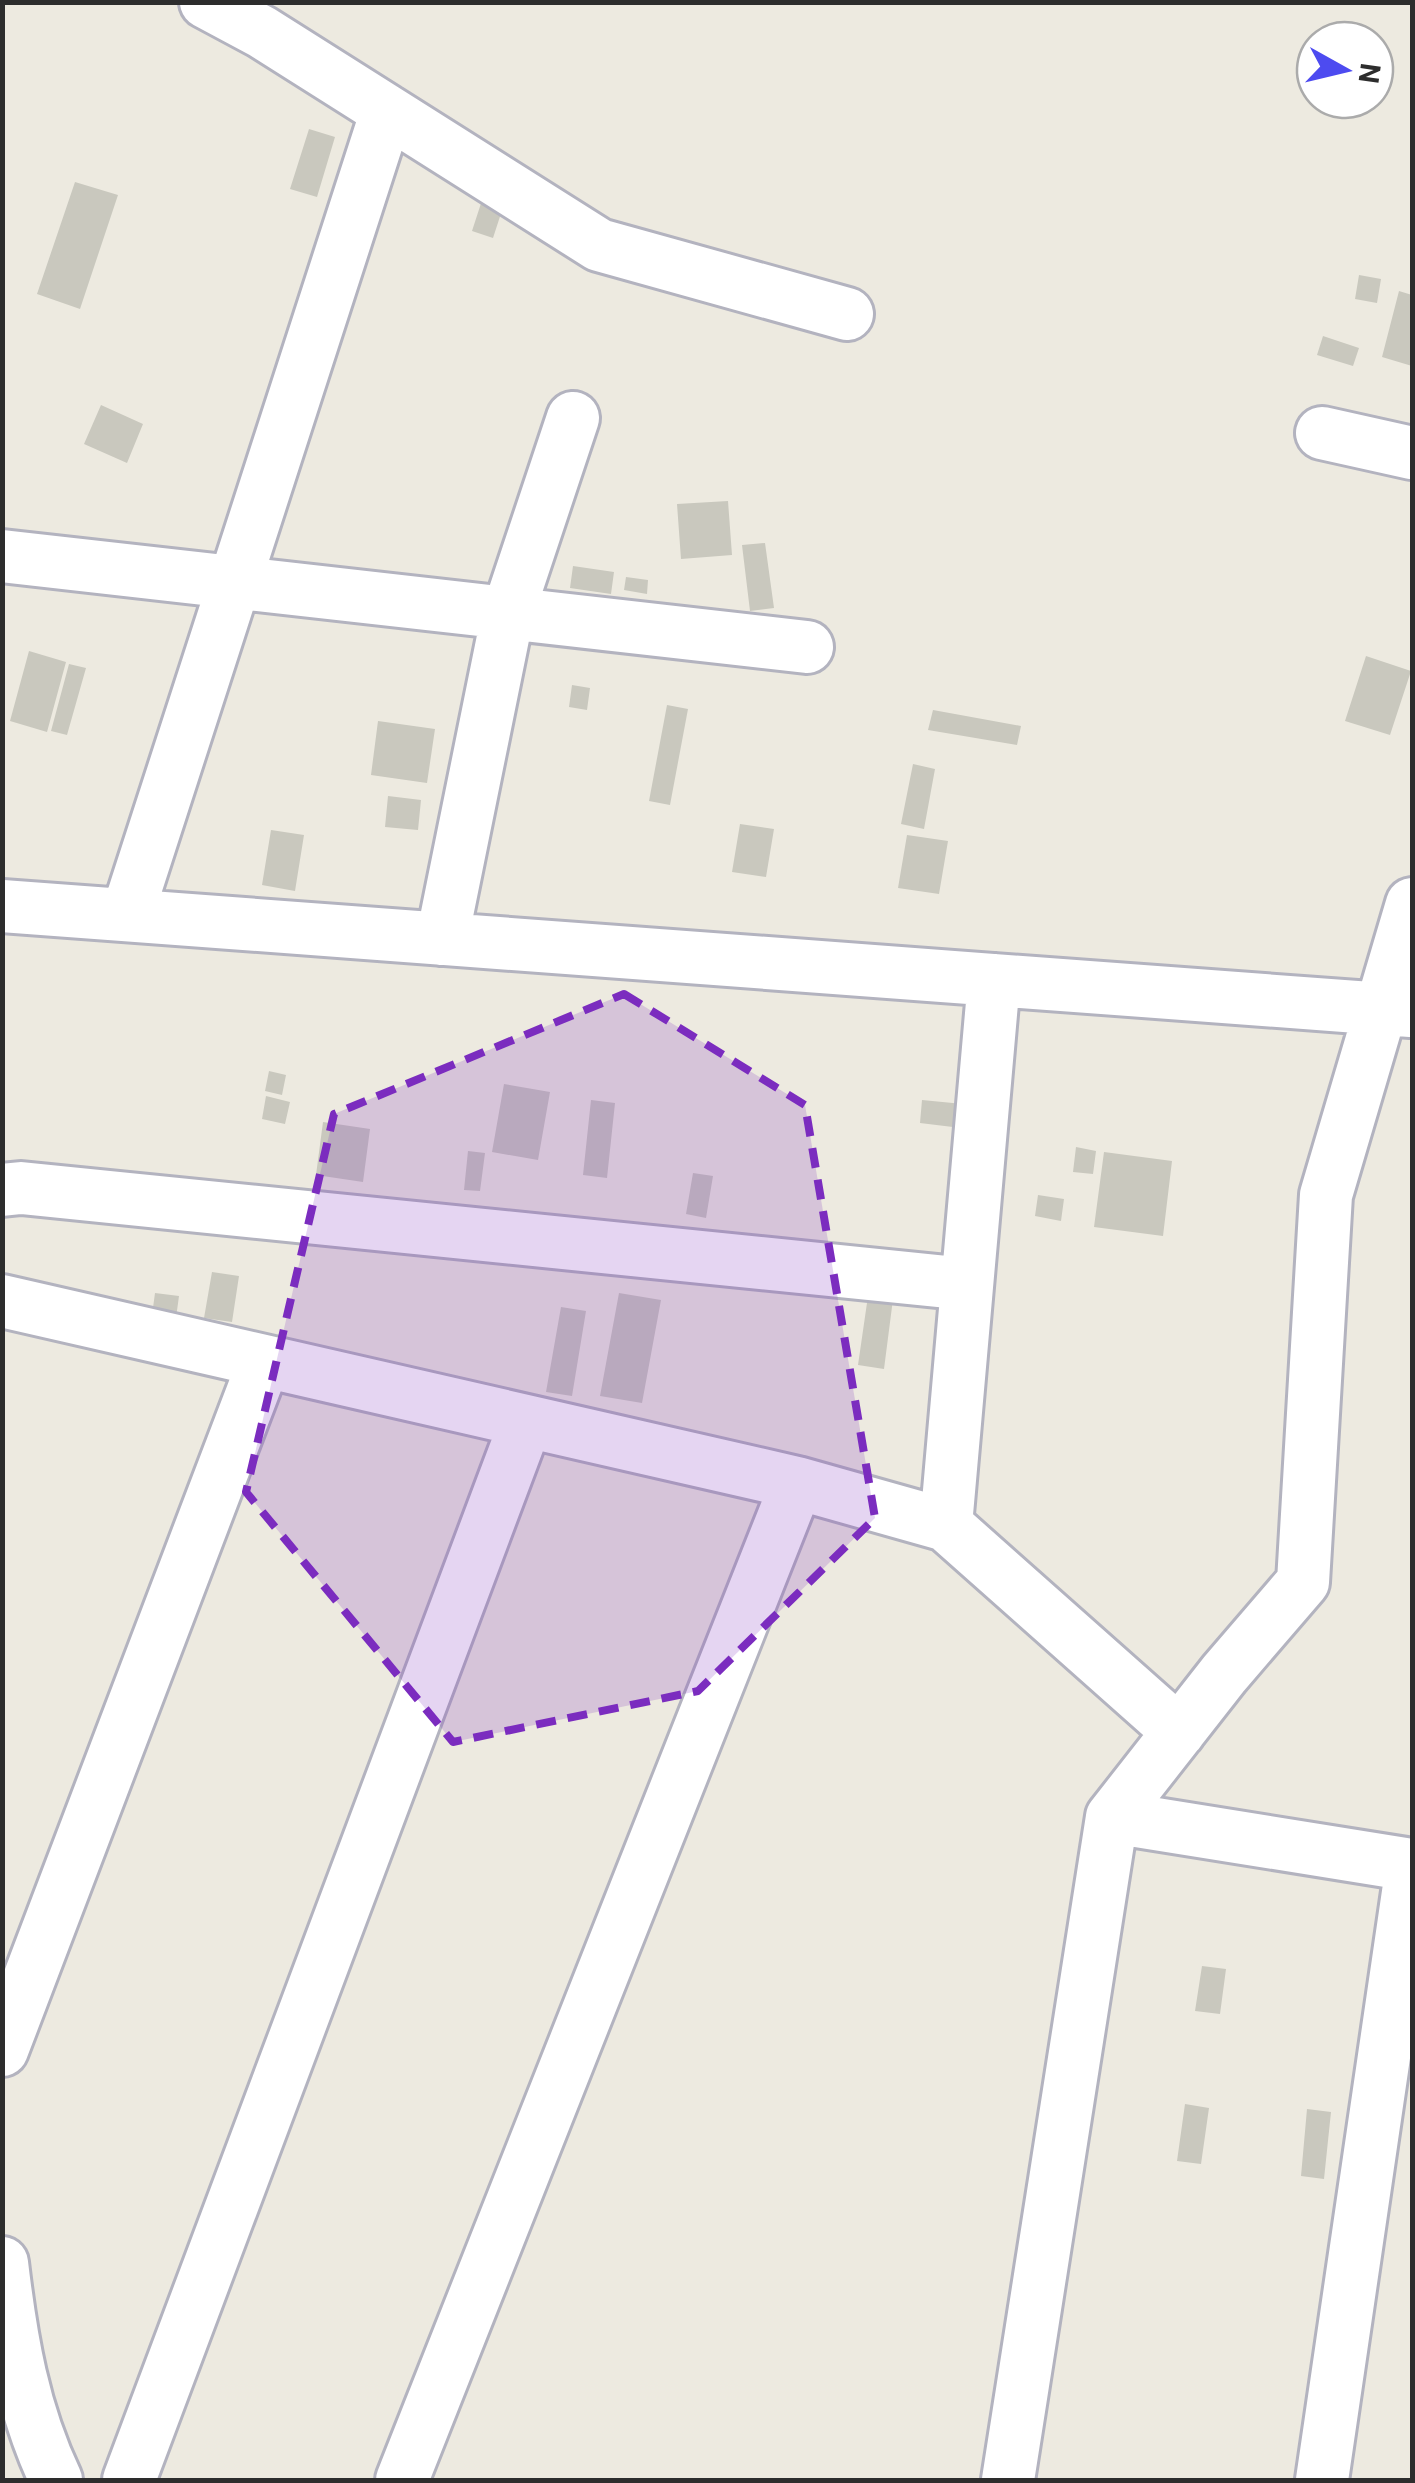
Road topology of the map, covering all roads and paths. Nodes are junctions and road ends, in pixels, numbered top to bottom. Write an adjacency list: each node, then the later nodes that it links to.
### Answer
1 (206, 2): 2 (street)
2 (387, 111): 3 (street); 8 (street)
3 (847, 314)
4 (573, 418): 9 (street)
5 (1322, 432): 6 (street)
6 (1412, 453)
7 (2, 556): 8 (street)
8 (235, 582): 9 (street); 13 (street)
9 (508, 613): 10 (street); 14 (street)
10 (806, 647)
11 (1412, 904): 16 (street)
12 (2, 906): 13 (street)
13 (127, 915): 14 (street)
14 (442, 939): 15 (street)
15 (994, 980): 16 (street); 18 (street)
16 (1396, 1010): 24 (street)
17 (2, 1190): 18 (street)
18 (967, 1284): 23 (street)
19 (2, 1301): 20 (street)
20 (264, 1362): 21 (street); 27 (street)
21 (526, 1422): 22 (street); 30 (street)
22 (797, 1483): 23 (street); 31 (street)
23 (946, 1525): 24 (street)
24 (1178, 1732): 25 (street)
25 (1112, 1817): 26 (street); 32 (street)
26 (1412, 1865): 33 (street)
27 (2, 2050)
28 (2, 2264): 29 (street)
29 (56, 2480)
30 (130, 2480)
31 (402, 2480)
32 (1008, 2480)
33 (1322, 2480)

